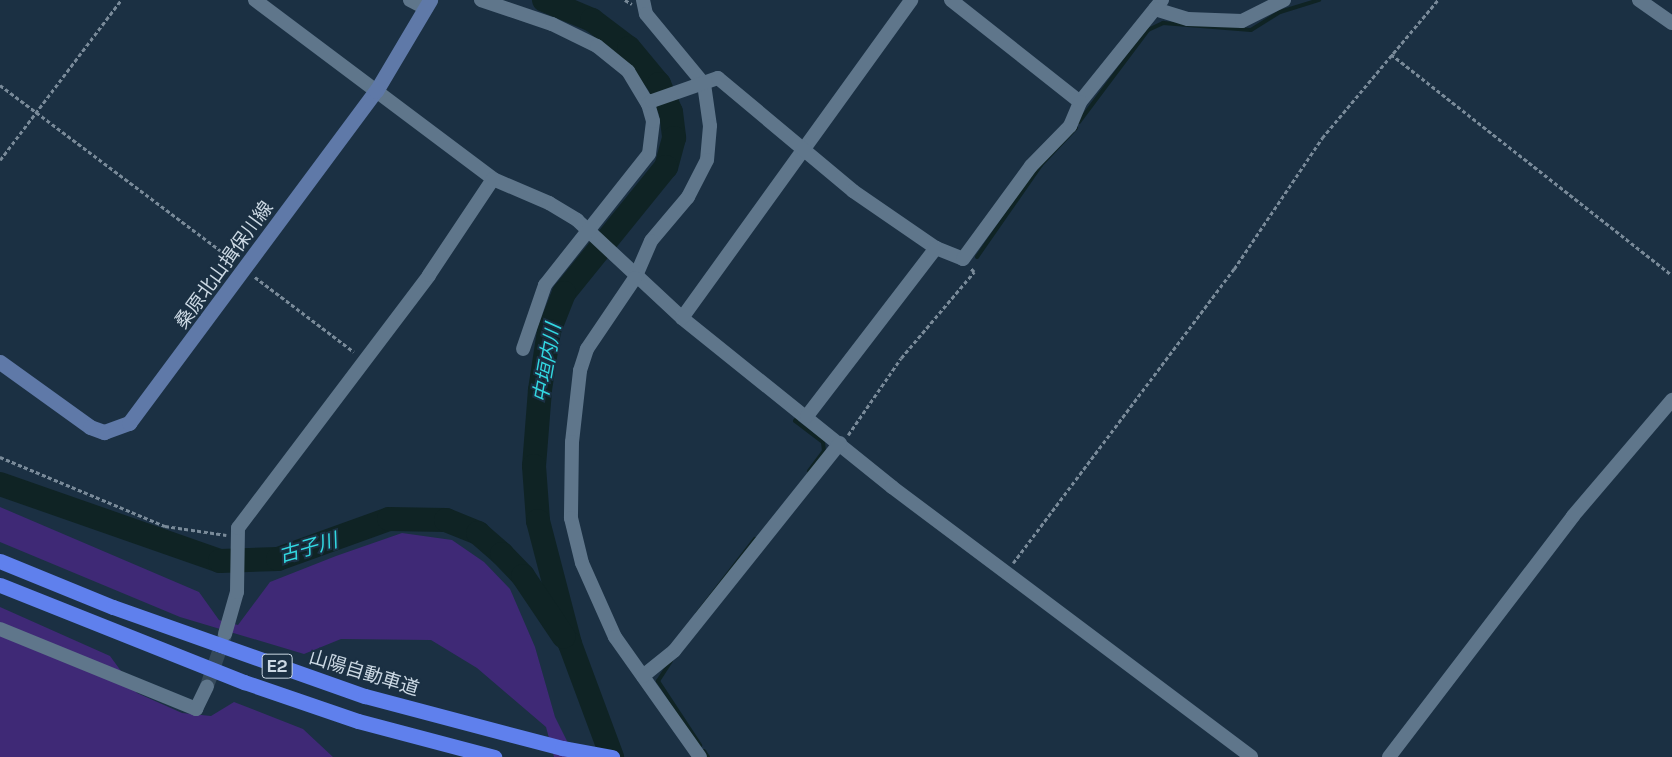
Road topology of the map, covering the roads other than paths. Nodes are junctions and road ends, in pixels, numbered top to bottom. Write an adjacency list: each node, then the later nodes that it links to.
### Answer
1 (255, 0): 13 (street)
2 (410, 0): 9 (street)
3 (481, 0): 14 (street)
4 (643, 0): 12 (street)
5 (911, 0): 16 (street)
6 (951, 0): 15 (street)
7 (1284, 0): 10 (street)
8 (1639, 0): 11 (street)
9 (428, 4): 13 (main road, 桑原北山揖保川線)
10 (1158, 5): 15 (street)
11 (1672, 23)
12 (700, 86): 14 (street); 16 (street); 20 (street)
13 (376, 91): 17 (street); 23 (main road, 桑原北山揖保川線)
14 (650, 102): 18 (street)
15 (1080, 102): 19 (street)
16 (804, 153): 19 (street); 21 (street)
17 (494, 179): 18 (street); 30 (street)
18 (590, 231): 20 (street); 22 (street)
19 (936, 248): 25 (street)
20 (632, 274): 21 (street); 31 (street)
21 (682, 318): 25 (street)
22 (523, 349)
23 (0, 362)
24 (1672, 400): 37 (street)
25 (807, 416): 26 (street)
26 (840, 444): 31 (street); 36 (street)
27 (0, 561): 34 (highway, 山陽自動車道 / E2)
28 (0, 585): 33 (highway, E2)
29 (0, 629): 32 (street)
30 (225, 634)
31 (643, 676): 35 (street)
32 (207, 686)
33 (494, 757)
34 (612, 757)
35 (700, 757)
36 (1251, 757)
37 (1389, 757)

